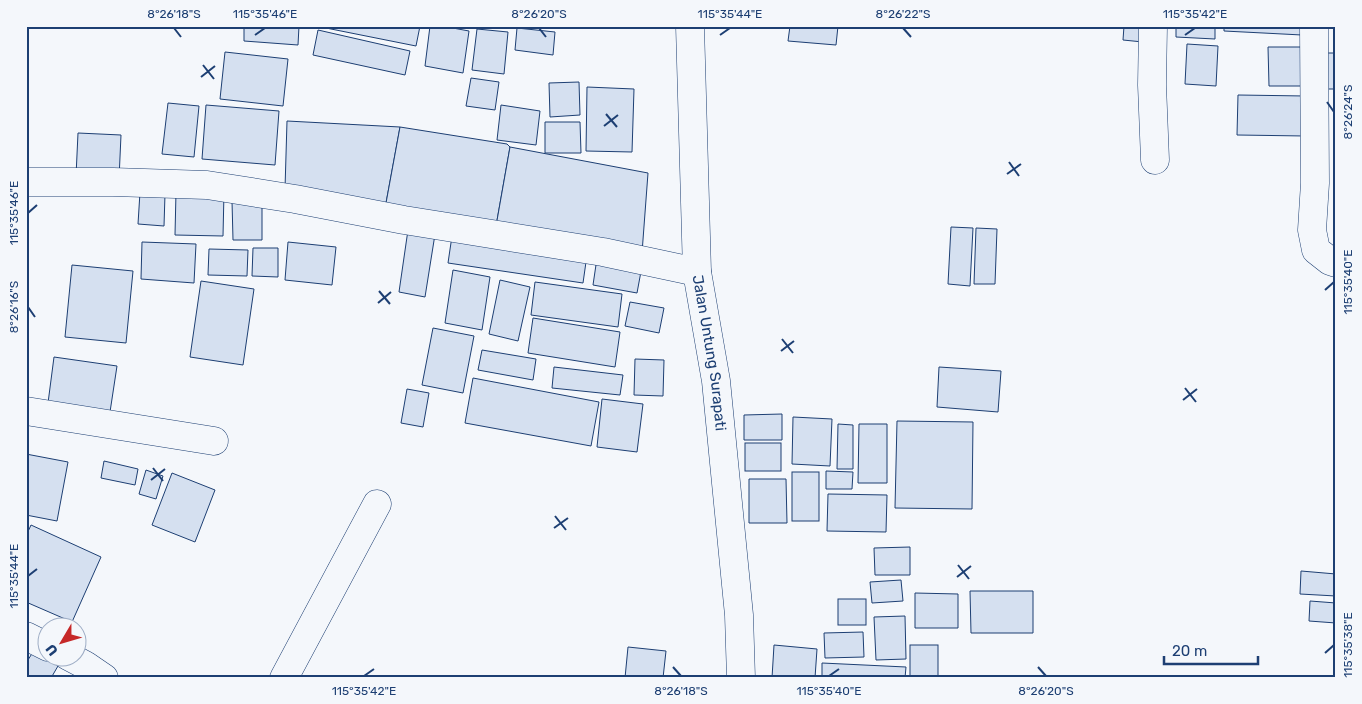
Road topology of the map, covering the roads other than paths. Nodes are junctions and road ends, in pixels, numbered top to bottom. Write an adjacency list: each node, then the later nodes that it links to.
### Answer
1 (690, 26): 7 (main road, Jalan Untung Surapati)
2 (1153, 26): 4 (main road)
3 (1314, 26): 6 (main road)
4 (1155, 160)
5 (26, 182): 7 (main road)
6 (1336, 263)
7 (696, 272): 16 (main road, Jalan Untung Surapati)
8 (26, 411): 9 (main road)
9 (214, 441)
10 (377, 504): 15 (main road)
11 (26, 636): 12 (main road)
12 (38, 642)
13 (86, 666): 14 (main road)
14 (104, 678)
15 (284, 678)
16 (741, 678)

